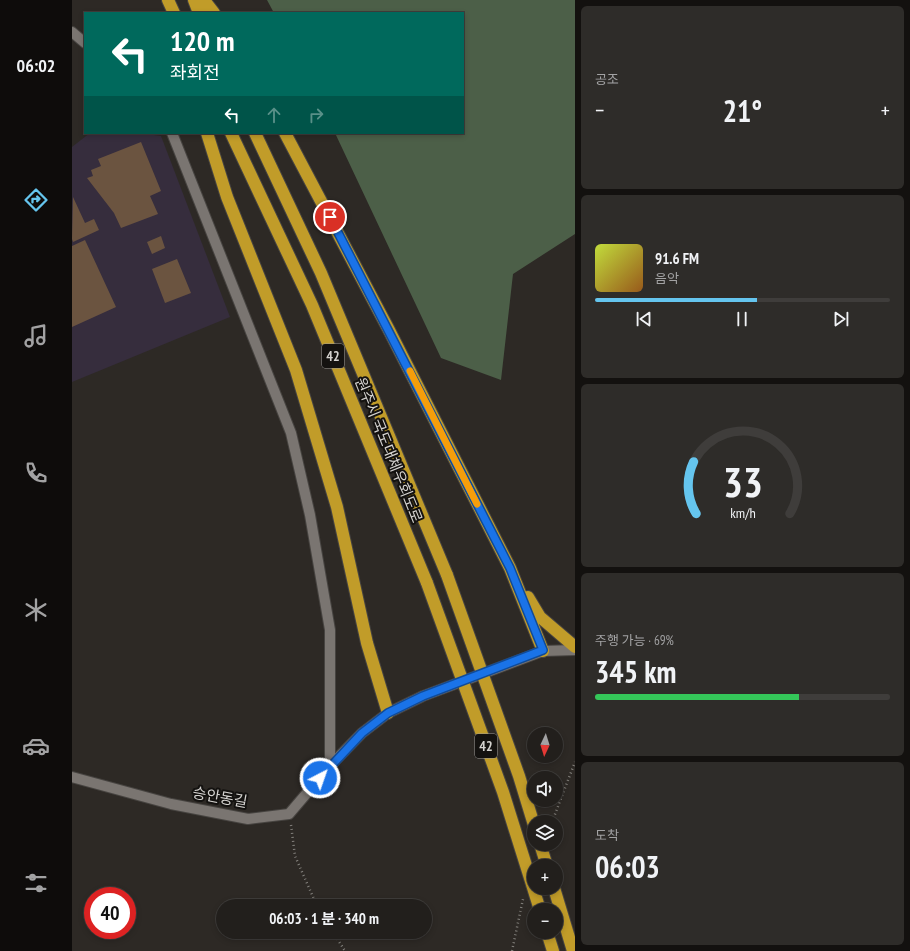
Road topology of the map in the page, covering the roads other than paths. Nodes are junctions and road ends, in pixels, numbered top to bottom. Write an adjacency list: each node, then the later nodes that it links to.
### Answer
1 (164, 0): 5 (highway)
2 (168, 0): 6 (highway)
3 (194, 0): 7 (highway)
4 (204, 0): 8 (highway)
5 (168, 12)
6 (174, 12)
7 (199, 12)
8 (213, 12)
9 (72, 32): 10 (street)
10 (84, 42)
11 (172, 134): 20 (street)
12 (207, 134): 19 (highway)
13 (231, 134): 24 (highway, 원주시 국도대체우회도로 / 42, bridge)
14 (255, 134): 22 (highway, 원주시 국도대체우회도로 / 42, bridge)
15 (286, 134): 16 (highway)
16 (510, 568): 17 (highway); 18 (highway)
17 (575, 648): 18 (street)
18 (543, 650): 19 (street)
19 (388, 713): 20 (street)
20 (330, 766): 21 (street, 승안동길)
21 (72, 777)
22 (531, 815)
23 (556, 895): 27 (highway)
24 (538, 903)
25 (549, 939): 26 (highway)
26 (553, 951)
27 (573, 951)

